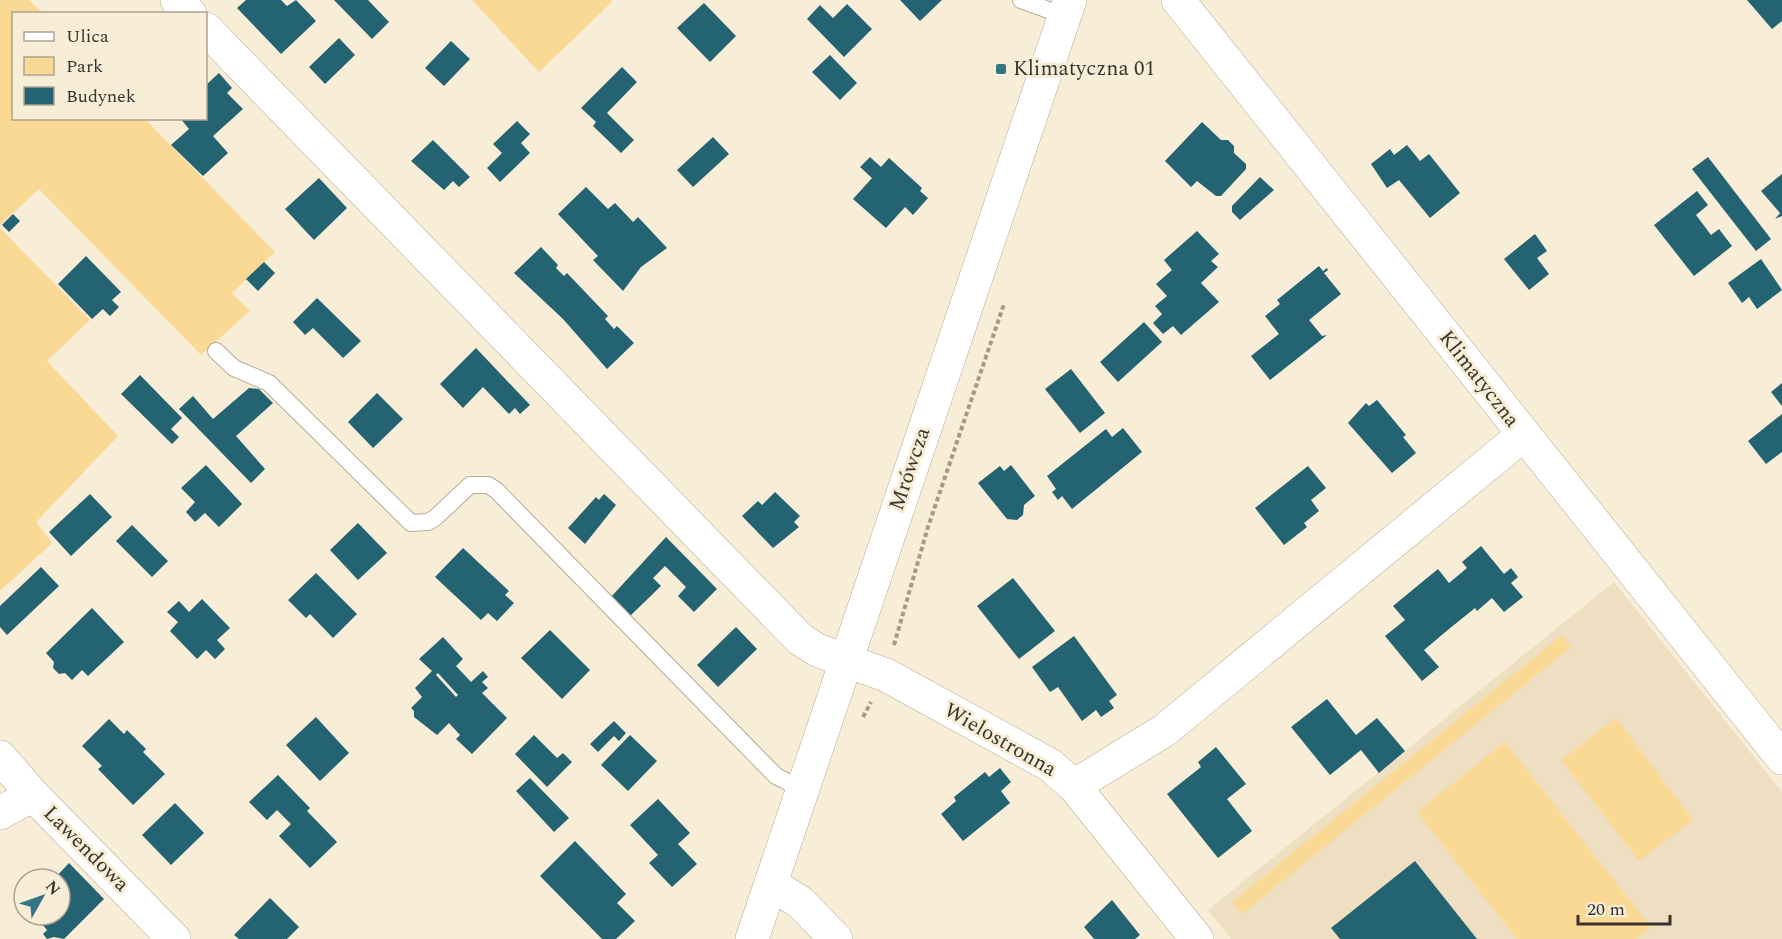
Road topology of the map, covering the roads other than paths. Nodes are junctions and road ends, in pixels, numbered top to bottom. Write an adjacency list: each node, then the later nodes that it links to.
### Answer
1 (177, 0): 5 (street)
2 (1021, 0): 4 (lane)
3 (1178, 0): 8 (street, Klimatyczna)
4 (1067, 8): 9 (street, Mrówcza)
5 (188, 12)
6 (207, 30): 9 (street, Wielostronna)
7 (216, 351): 13 (lane)
8 (1523, 435): 11 (street, Klimatyczna); 12 (street)
9 (845, 658): 12 (street, Wielostronna); 13 (street, Mrówcza)
10 (0, 757): 14 (street, Lawendowa)
11 (1782, 758)
12 (1074, 786): 20 (street, Wielostronna)
13 (801, 789): 16 (street, Mrówcza)
14 (33, 795): 15 (street); 17 (street, Lawendowa)
15 (0, 813)
16 (771, 884): 18 (street, Mrówcza); 19 (street)
17 (174, 939)
18 (752, 939)
19 (836, 939)
20 (1197, 939)

